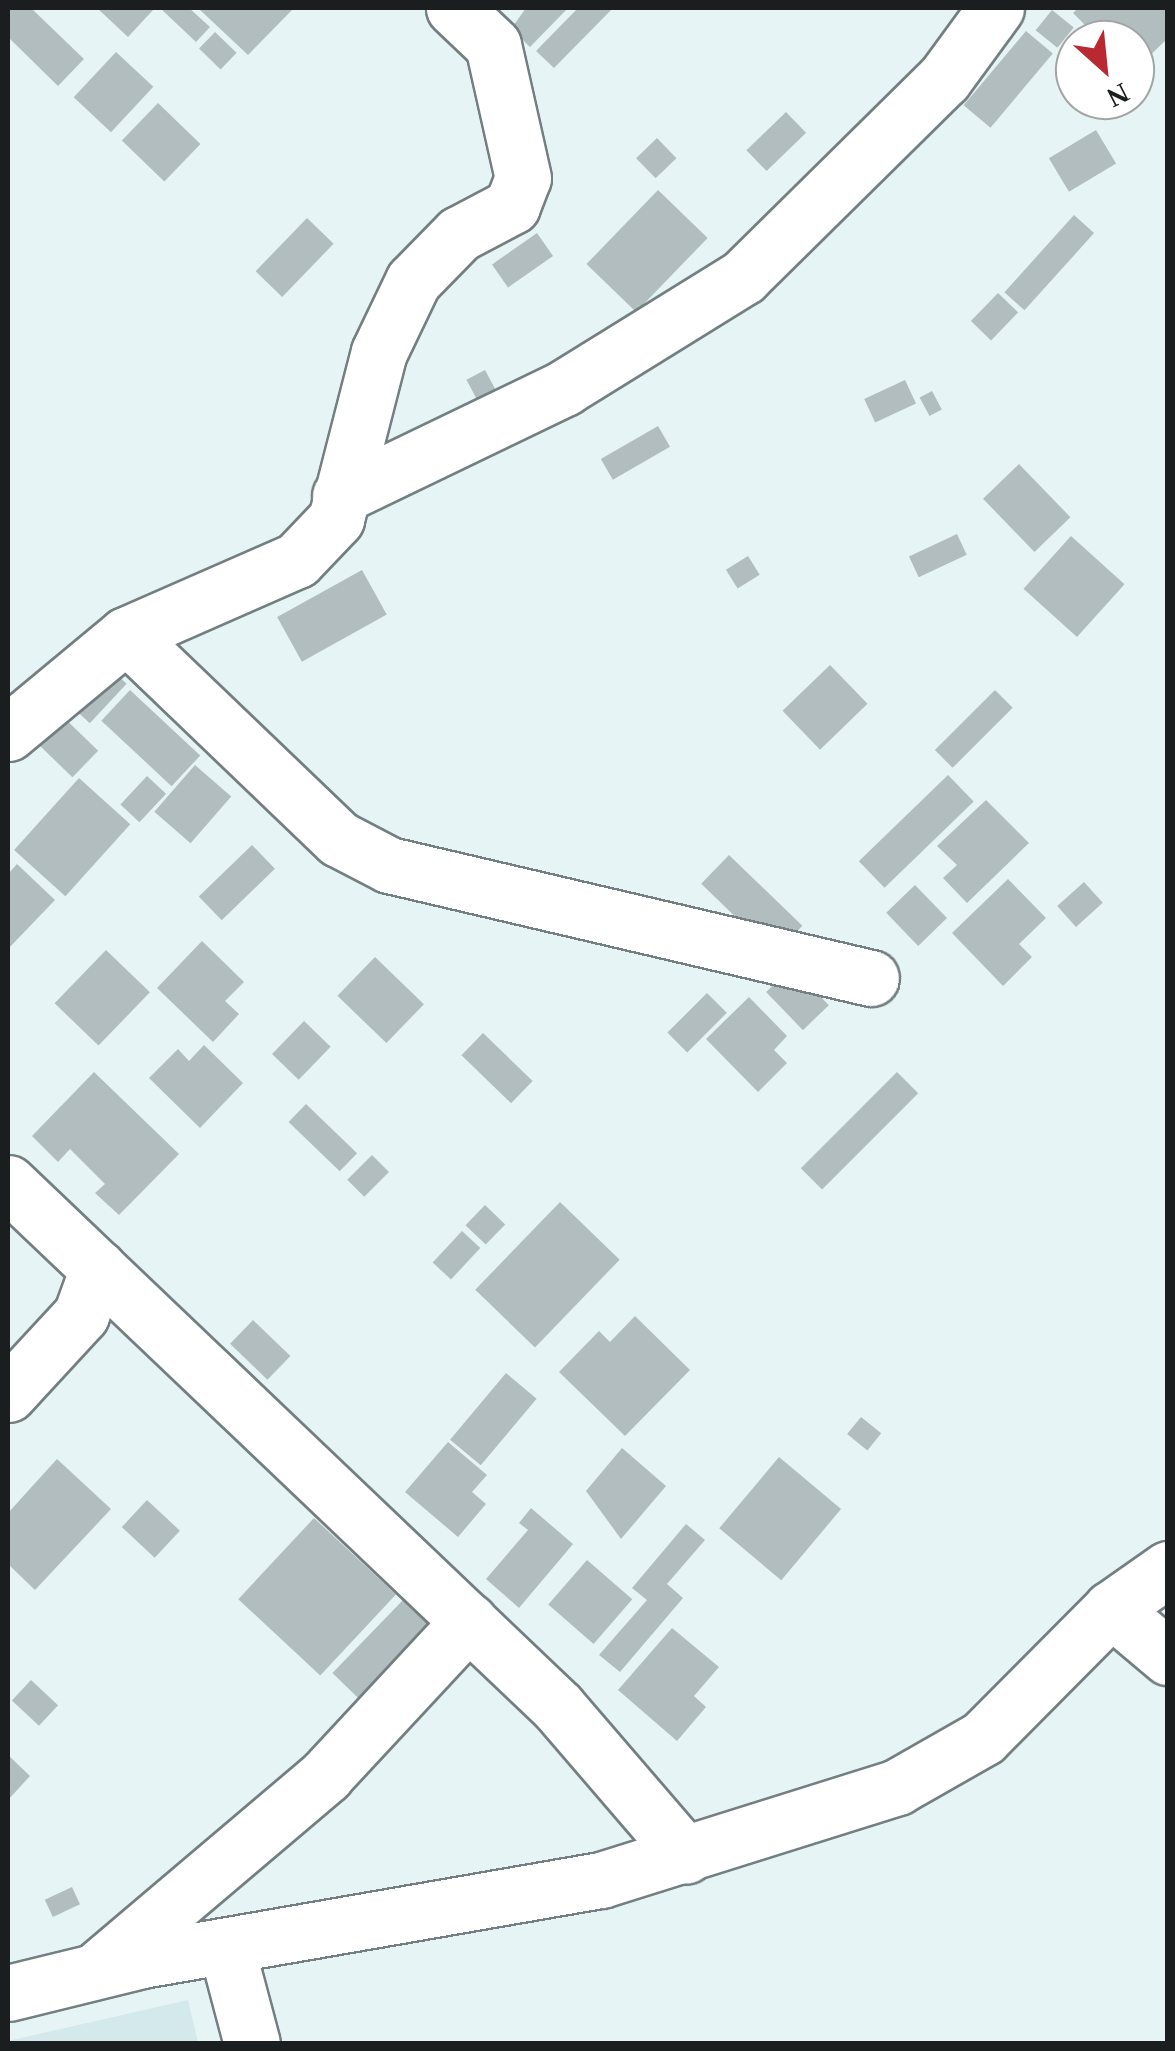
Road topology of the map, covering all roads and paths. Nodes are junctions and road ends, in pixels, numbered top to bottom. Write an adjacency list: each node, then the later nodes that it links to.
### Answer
1 (454, 8): 3 (street)
2 (996, 8): 3 (street)
3 (340, 496): 4 (street)
4 (126, 635): 5 (street); 6 (street)
5 (8, 733)
6 (871, 978)
7 (8, 1184): 8 (street)
8 (98, 1268): 9 (street); 12 (street)
9 (8, 1394)
10 (1168, 1569): 11 (street)
11 (1111, 1609): 13 (street); 14 (street)
12 (470, 1621): 14 (street); 16 (street)
13 (1168, 1656)
14 (686, 1856): 15 (street)
15 (226, 1946): 16 (street); 18 (street)
16 (95, 1972): 17 (street)
17 (8, 1993)
18 (252, 2044)

